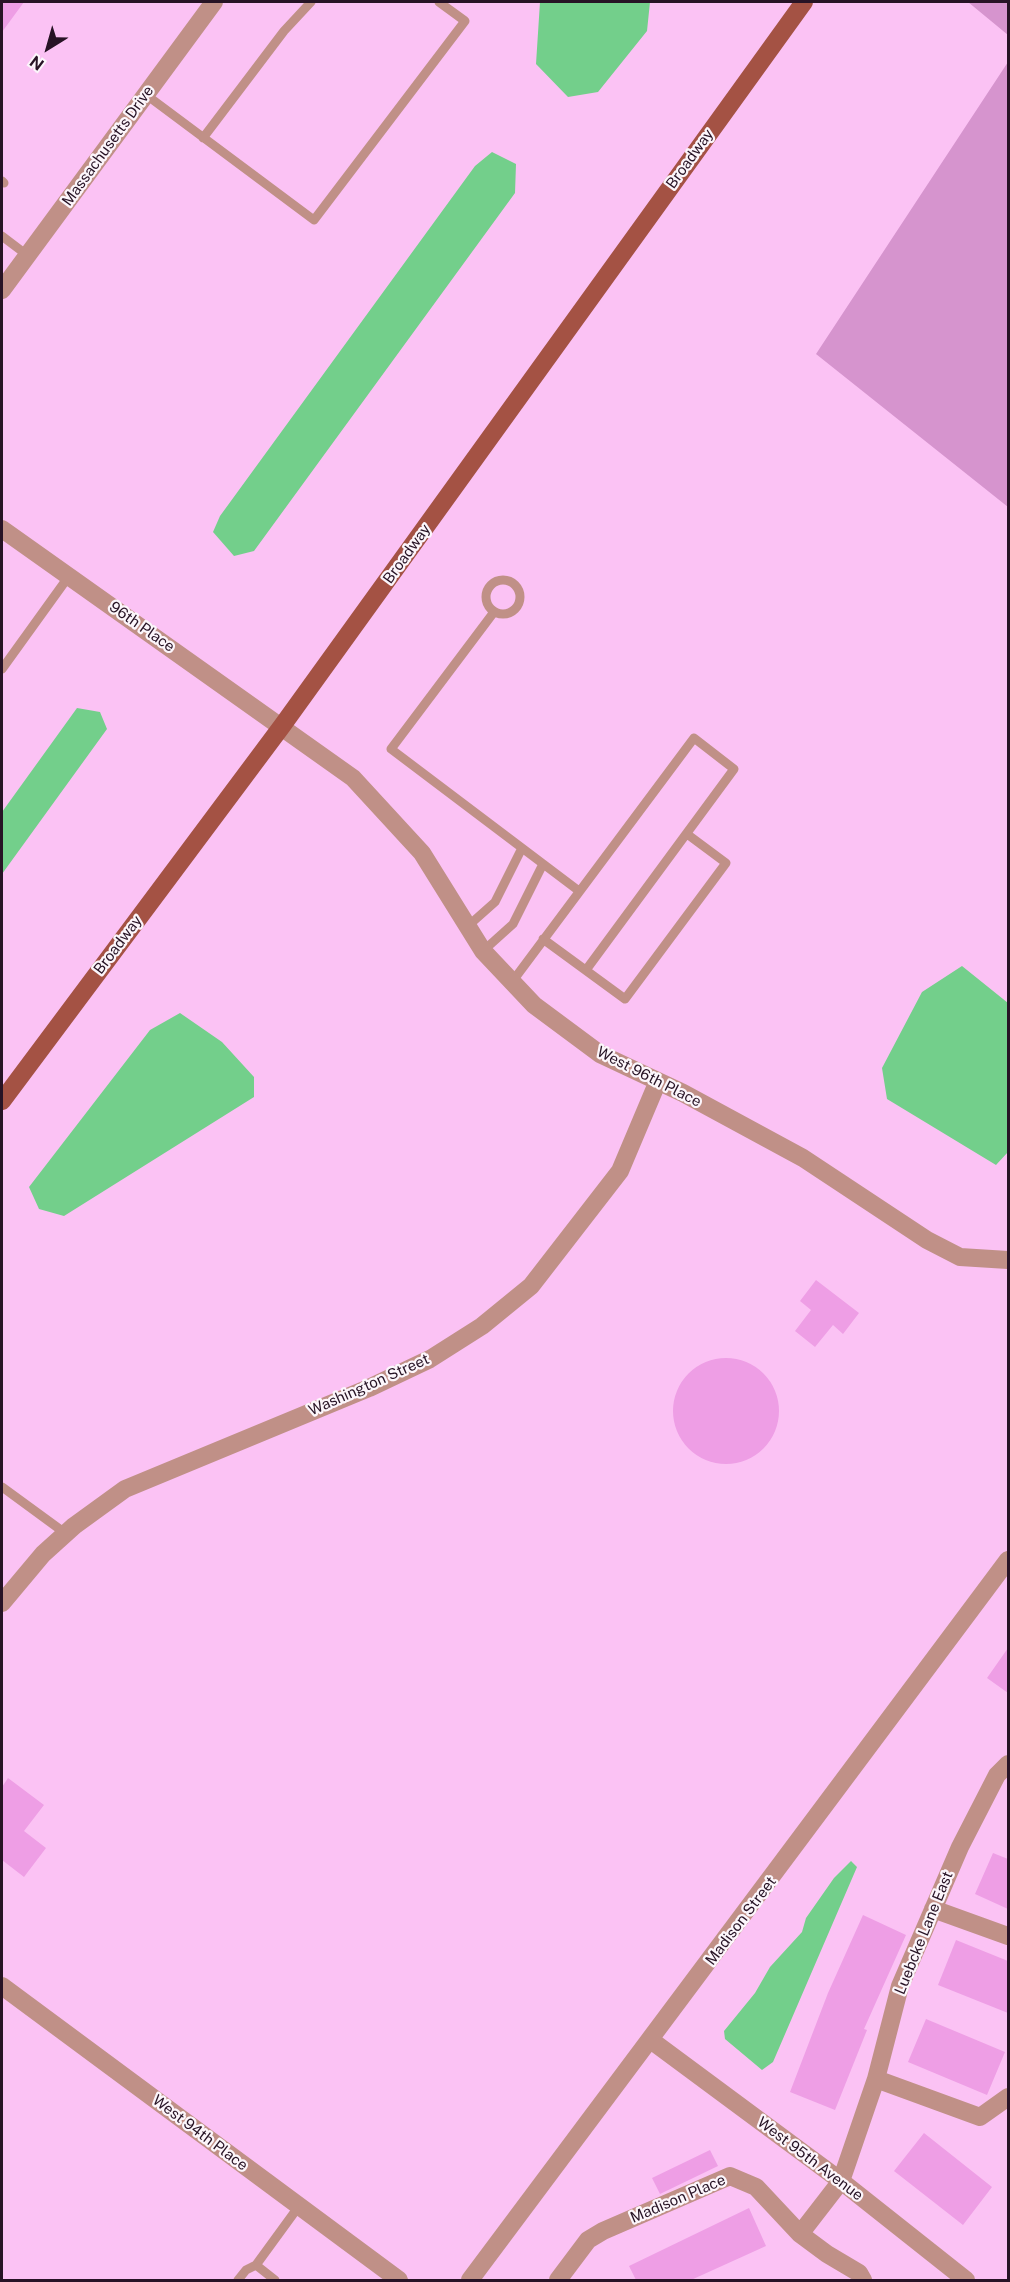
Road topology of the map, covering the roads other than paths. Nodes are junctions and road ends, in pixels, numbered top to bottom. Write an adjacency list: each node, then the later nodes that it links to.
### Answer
1 (214, 2): 5 (street, Massachusetts Drive)
2 (310, 2): 6 (lane)
3 (440, 2): 6 (lane)
4 (804, 2): 14 (main road, Broadway)
5 (146, 94): 6 (lane); 8 (street, Massachusetts Drive)
6 (203, 138)
7 (2, 236): 8 (lane)
8 (27, 255): 9 (street, Massachusetts Drive)
9 (2, 290)
10 (2, 529): 11 (street, 96th Place)
11 (69, 576): 13 (lane); 14 (street, 96th Place)
12 (494, 612): 16 (lane)
13 (2, 669)
14 (282, 726): 19 (street, West 96th Place); 25 (main road, Broadway)
15 (687, 834): 18 (lane); 22 (lane); 22 (lane)
16 (522, 848): 17 (lane); 19 (lane)
17 (543, 864): 18 (lane); 21 (lane)
18 (579, 891): 20 (lane)
19 (468, 926): 21 (street, West 96th Place)
20 (543, 939): 22 (lane); 23 (lane)
21 (483, 951): 23 (street, West 96th Place)
22 (586, 970)
23 (512, 982): 24 (street, West 96th Place)
24 (658, 1081): 26 (street, West 96th Place); 28 (street, Washington Street)
25 (2, 1101)
26 (1008, 1260)
27 (2, 1487): 28 (lane)
28 (65, 1533): 30 (street, Washington Street)
29 (1008, 1560): 35 (street, Madison Street)
30 (2, 1603)
31 (1008, 1764): 32 (street, Luebcke Lane East)
32 (933, 1909): 33 (street); 36 (street, Luebcke Lane East)
33 (1008, 1936)
34 (2, 1986): 39 (street, West 94th Place)
35 (652, 2041): 38 (street, West 95th Avenue); 45 (street, Madison Street)
36 (876, 2079): 37 (street); 38 (street, Luebcke Lane East)
37 (1008, 2097)
38 (842, 2181): 40 (street, Luebcke Lane East); 48 (street, West 95th Avenue)
39 (299, 2206): 41 (lane); 44 (street, West 94th Place)
40 (801, 2234): 46 (street, Madison Place); 47 (street, Madison Place)
41 (256, 2265): 42 (lane); 43 (lane)
42 (238, 2280)
43 (275, 2280)
44 (399, 2280)
45 (470, 2280)
46 (558, 2280)
47 (863, 2280)
48 (966, 2280)

